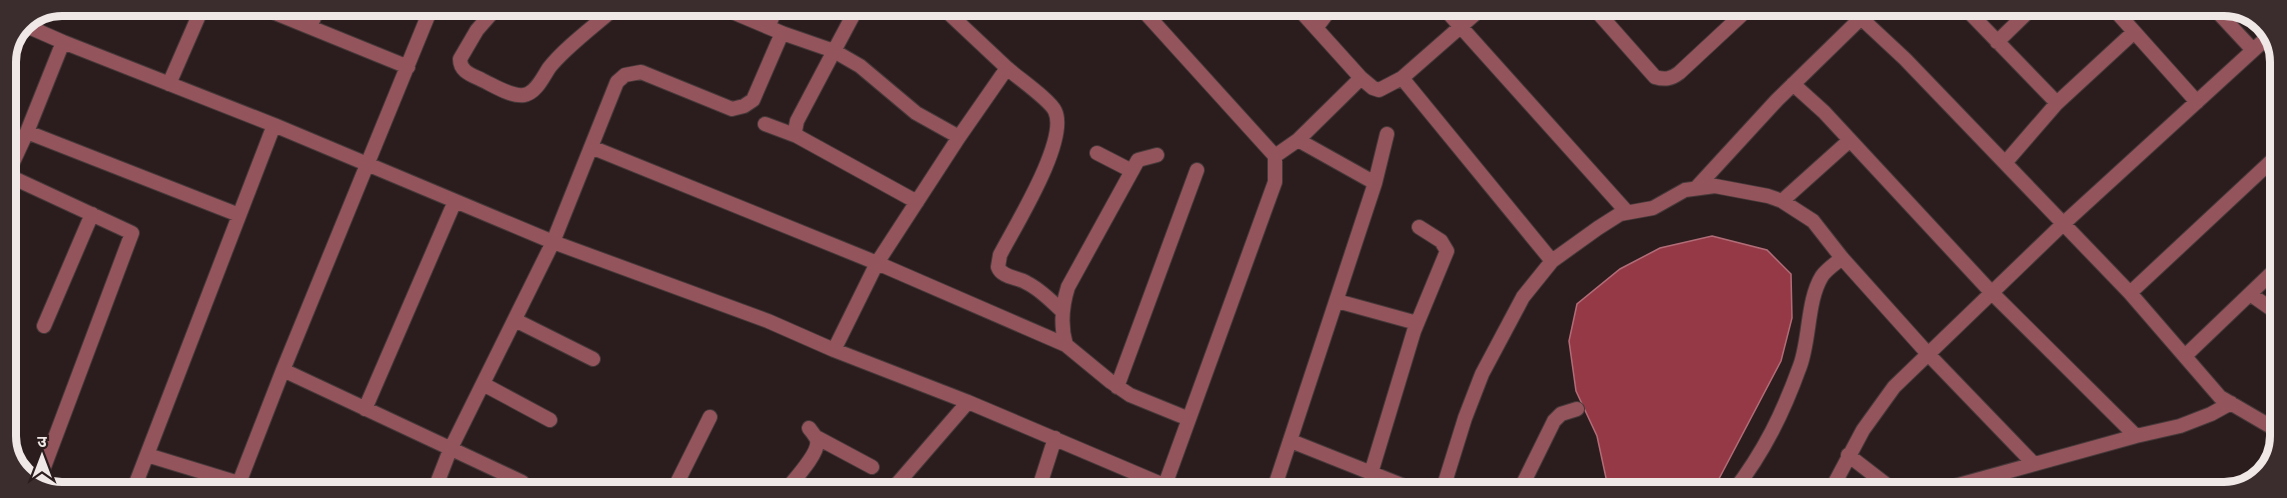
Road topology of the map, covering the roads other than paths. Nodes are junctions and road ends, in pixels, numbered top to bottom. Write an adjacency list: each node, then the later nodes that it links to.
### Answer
1 (199, 16): 40 (street)
2 (283, 16): 25 (street)
3 (315, 16): 25 (street)
4 (428, 16): 36 (street)
5 (489, 16): 6 (street)
6 (606, 16)
7 (742, 16): 26 (street)
8 (773, 16): 26 (street)
9 (853, 16): 35 (street)
10 (952, 16): 37 (street)
11 (1149, 16): 56 (street)
12 (1305, 16): 28 (street)
13 (1325, 16): 28 (street)
14 (1452, 16): 24 (street)
15 (1473, 16): 24 (street)
16 (1601, 16): 17 (street)
17 (1731, 16)
18 (1854, 16): 41 (street)
19 (1860, 16): 59 (street)
20 (1972, 16): 33 (street)
21 (2024, 16): 33 (street)
22 (2120, 16): 29 (street)
23 (2221, 16): 34 (street)
24 (1461, 26): 39 (street); 68 (street)
25 (310, 27): 36 (street)
26 (768, 27): 30 (street)
27 (32, 28): 32 (street)
28 (1316, 28): 38 (street)
29 (2134, 32): 42 (street); 43 (street)
30 (782, 33): 35 (street); 52 (street)
31 (2264, 40): 34 (street)
32 (63, 42): 40 (street); 46 (street)
33 (1997, 42): 43 (street)
34 (2253, 50): 42 (street)
35 (834, 51): 48 (street); 49 (street)
36 (408, 67): 58 (street)
37 (1007, 68): 49 (street); 83 (street)
38 (1361, 78): 39 (street); 50 (street)
39 (1402, 78): 75 (street)
40 (169, 84): 45 (street)
41 (1793, 84): 51 (street); 64 (street)
42 (2197, 102): 71 (street)
43 (2057, 103): 59 (street)
44 (765, 124): 48 (street)
45 (274, 125): 58 (street); 70 (street)
46 (27, 132): 54 (street); 70 (street)
47 (1387, 134): 63 (street)
48 (797, 136): 67 (street)
49 (959, 137): 67 (street)
50 (1298, 140): 56 (street); 63 (street)
51 (1850, 140): 66 (street); 78 (street)
52 (591, 147): 73 (street); 76 (street)
53 (1097, 153): 61 (street)
54 (16, 155)
55 (1157, 155): 61 (street)
56 (1275, 156): 100 (street)
57 (2270, 162): 79 (street)
58 (366, 163): 65 (street); 92 (street)
59 (2004, 163): 71 (street)
60 (1197, 170): 94 (street)
61 (1132, 171): 83 (street)
62 (16, 181): 69 (street)
63 (1375, 183): 81 (street)
64 (1697, 187): 66 (street); 68 (street)
65 (455, 201): 73 (street); 98 (street)
66 (1782, 201): 74 (street)
67 (916, 202): 76 (street)
68 (1628, 212): 75 (street)
69 (92, 214): 86 (street); 112 (street)
70 (239, 215): 107 (street)
71 (2063, 224): 78 (street); 79 (street)
72 (1419, 227): 85 (street)
73 (553, 242): 84 (street); 88 (street)
74 (1842, 258): 89 (street); 128 (street)
75 (1552, 261): 126 (street)
76 (877, 263): 87 (street); 88 (street)
77 (2270, 275): 80 (street)
78 (1991, 292): 89 (street); 103 (street)
79 (2130, 293): 90 (street)
80 (2250, 294): 82 (street); 90 (street)
81 (1337, 301): 85 (street); 105 (street)
82 (2270, 308)
83 (1062, 310): 87 (street)
84 (515, 320): 91 (street); 93 (street)
85 (1417, 323): 111 (street)
86 (44, 326)
87 (1066, 345): 94 (street)
88 (834, 350): 95 (street)
89 (1929, 355): 108 (street); 109 (street)
90 (2185, 356): 96 (street)
91 (593, 359)
92 (282, 370): 98 (street); 115 (street)
93 (483, 384): 101 (street); 106 (street)
94 (1117, 387): 100 (street)
95 (968, 402): 104 (street); 120 (street)
96 (2231, 403): 102 (street); 103 (street)
97 (1576, 409): 127 (street)
98 (365, 410): 106 (street)
99 (710, 417): 118 (street)
100 (1189, 419): 123 (street)
101 (550, 420)
102 (2270, 426)
103 (2136, 436): 109 (street)
104 (1055, 438): 121 (street); 122 (street)
105 (1291, 441): 111 (street); 124 (street)
106 (450, 450): 116 (street); 117 (street)
107 (147, 455): 113 (street); 114 (street)
108 (1848, 455): 129 (street); 130 (street)
109 (2034, 464): 131 (street)
110 (872, 467): 119 (street)
111 (1371, 473): 125 (street)
112 (41, 475)
113 (136, 482)
114 (229, 482)
115 (246, 482)
116 (438, 482)
117 (522, 482)
118 (678, 482)
119 (792, 482)
120 (899, 482)
121 (1041, 482)
122 (1158, 482)
123 (1166, 482)
124 (1277, 482)
125 (1394, 482)
126 (1445, 482)
127 (1524, 482)
128 (1741, 482)
129 (1835, 482)
130 (1883, 482)
131 (1969, 482)

